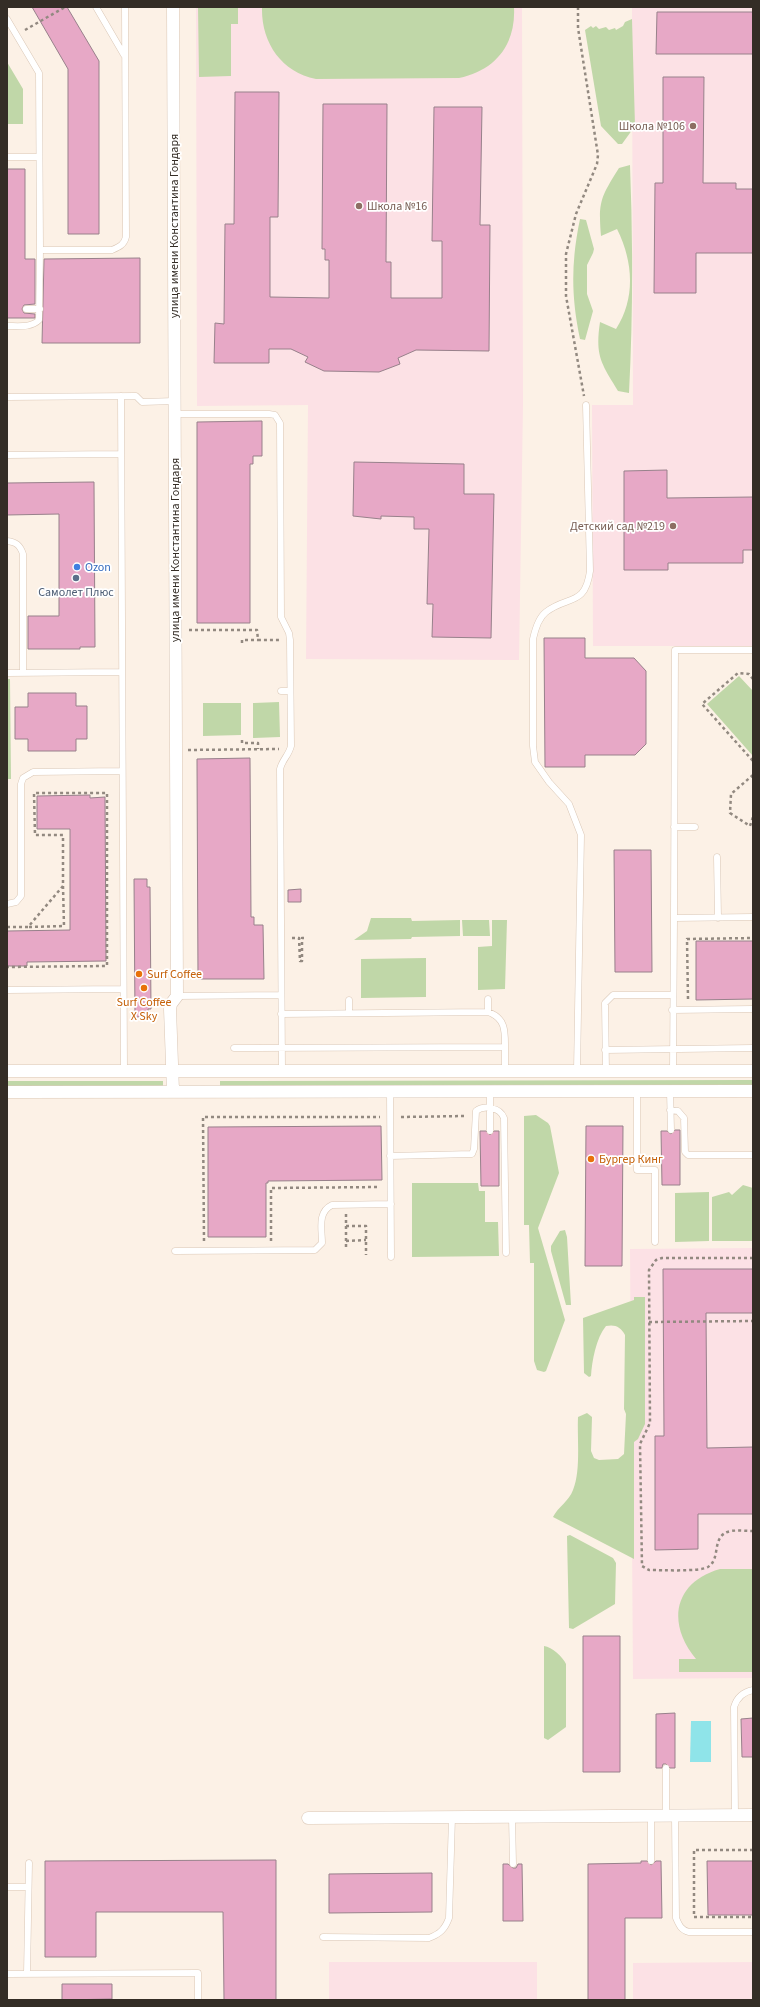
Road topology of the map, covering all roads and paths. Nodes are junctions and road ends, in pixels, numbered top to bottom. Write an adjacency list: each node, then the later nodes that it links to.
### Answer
1 (65, 7): 7 (path)
2 (96, 7): 8 (lane)
3 (124, 7): 8 (lane)
4 (173, 7): 17 (street, улица имени Константина Гондаря)
5 (578, 7): 18 (path)
6 (7, 19): 7 (lane)
7 (17, 35): 10 (lane)
8 (125, 56): 11 (lane)
9 (7, 157): 10 (lane)
10 (39, 157): 11 (lane)
11 (40, 250): 13 (lane)
12 (26, 309): 13 (lane)
13 (40, 309): 14 (lane)
14 (7, 326)
15 (121, 396): 16 (lane); 17 (lane); 20 (lane)
16 (7, 397)
17 (175, 401): 19 (street, улица имени Константина Гондаря)
18 (586, 405): 80 (lane)
19 (175, 414): 23 (street, улица имени Константина Гондаря); 25 (lane)
20 (121, 454): 21 (lane); 28 (lane)
21 (7, 455)
22 (7, 541): 30 (lane)
23 (176, 630): 24 (path); 37 (street, улица имени Константина Гондаря)
24 (258, 640): 25 (path); 26 (path)
25 (290, 640): 33 (lane)
26 (242, 643)
27 (753, 650): 42 (lane)
28 (122, 672): 30 (lane); 39 (lane)
29 (7, 673): 30 (lane)
30 (23, 673)
31 (753, 679): 38 (path)
32 (281, 691): 33 (lane)
33 (290, 691): 36 (lane)
34 (242, 740): 35 (path)
35 (258, 749): 36 (path); 37 (path)
36 (290, 749): 58 (lane)
37 (176, 750): 59 (street, улица имени Константина Гондаря)
38 (753, 761)
39 (122, 771): 46 (lane); 56 (lane)
40 (753, 774): 41 (path)
41 (753, 817)
42 (674, 827): 43 (lane); 48 (lane)
43 (695, 827)
44 (717, 857): 49 (lane)
45 (63, 886): 51 (path); 51 (path); 55 (path)
46 (7, 904)
47 (753, 917): 49 (lane)
48 (674, 918): 49 (lane); 60 (lane)
49 (718, 918)
50 (7, 927): 51 (path)
51 (28, 927)
52 (300, 938): 53 (path)
53 (304, 938)
54 (753, 938): 63 (path)
55 (7, 967)
56 (123, 989): 57 (lane); 76 (lane)
57 (7, 990)
58 (281, 995): 59 (lane); 68 (lane)
59 (177, 996): 77 (street, улица имени Константина Гондаря)
60 (673, 996): 65 (lane); 74 (lane)
61 (488, 999): 66 (lane)
62 (349, 1000): 67 (lane)
63 (688, 1003)
64 (753, 1009): 65 (lane)
65 (672, 1010): 73 (lane)
66 (488, 1012): 67 (lane); 69 (lane)
67 (349, 1013): 68 (lane)
68 (281, 1014): 71 (lane)
69 (505, 1047): 71 (lane); 79 (lane)
70 (234, 1048): 71 (lane)
71 (282, 1048): 78 (lane)
72 (753, 1048): 73 (lane)
73 (673, 1049): 74 (lane); 82 (lane)
74 (605, 1050): 81 (lane)
75 (7, 1071): 76 (street)
76 (124, 1071): 77 (street)
77 (173, 1071): 78 (street); 85 (street, улица имени Константина Гондаря)
78 (282, 1071): 79 (street)
79 (505, 1071): 80 (street)
80 (577, 1071): 81 (street)
81 (606, 1071): 82 (street)
82 (673, 1071): 83 (street)
83 (753, 1071)
84 (7, 1092): 85 (street)
85 (173, 1092): 86 (street)
86 (390, 1092): 90 (street); 94 (lane)
87 (637, 1092): 88 (street); 90 (street); 108 (lane)
88 (670, 1092): 89 (street); 92 (lane)
89 (753, 1092)
90 (490, 1093): 91 (lane)
91 (490, 1109): 93 (lane); 96 (lane); 111 (lane)
92 (670, 1110): 95 (lane); 97 (lane)
93 (474, 1116): 94 (path); 98 (lane)
94 (390, 1117): 98 (lane); 105 (path)
95 (671, 1130)
96 (490, 1131)
97 (753, 1155)
98 (390, 1156): 101 (lane)
99 (385, 1186): 100 (path)
100 (346, 1187): 102 (path); 106 (path)
101 (391, 1204): 102 (lane); 113 (lane)
102 (346, 1205): 103 (path); 110 (lane)
103 (346, 1226): 104 (path); 107 (path)
104 (366, 1240): 107 (path); 112 (path)
105 (211, 1241)
106 (264, 1241)
107 (346, 1241): 109 (path)
108 (655, 1242)
109 (346, 1250)
110 (175, 1251)
111 (506, 1253)
112 (366, 1255)
113 (391, 1257)
114 (753, 1258): 116 (path)
115 (753, 1321): 116 (path)
116 (650, 1322): 117 (path)
117 (753, 1532)
118 (753, 1690): 120 (lane)
119 (666, 1768): 123 (lane)
120 (734, 1815): 121 (street); 123 (street)
121 (753, 1815)
122 (651, 1816): 123 (street); 125 (street); 128 (lane)
123 (671, 1816): 134 (lane)
124 (452, 1817): 125 (street); 126 (street); 135 (lane)
125 (512, 1817): 130 (lane)
126 (308, 1818)
127 (753, 1850): 133 (path)
128 (651, 1861)
129 (29, 1863): 132 (lane)
130 (512, 1864)
131 (7, 1887): 132 (lane)
132 (28, 1887): 137 (lane)
133 (753, 1917)
134 (753, 1932)
135 (323, 1937)
136 (7, 1974): 137 (lane)
137 (27, 1974): 138 (lane)
138 (198, 2000)

